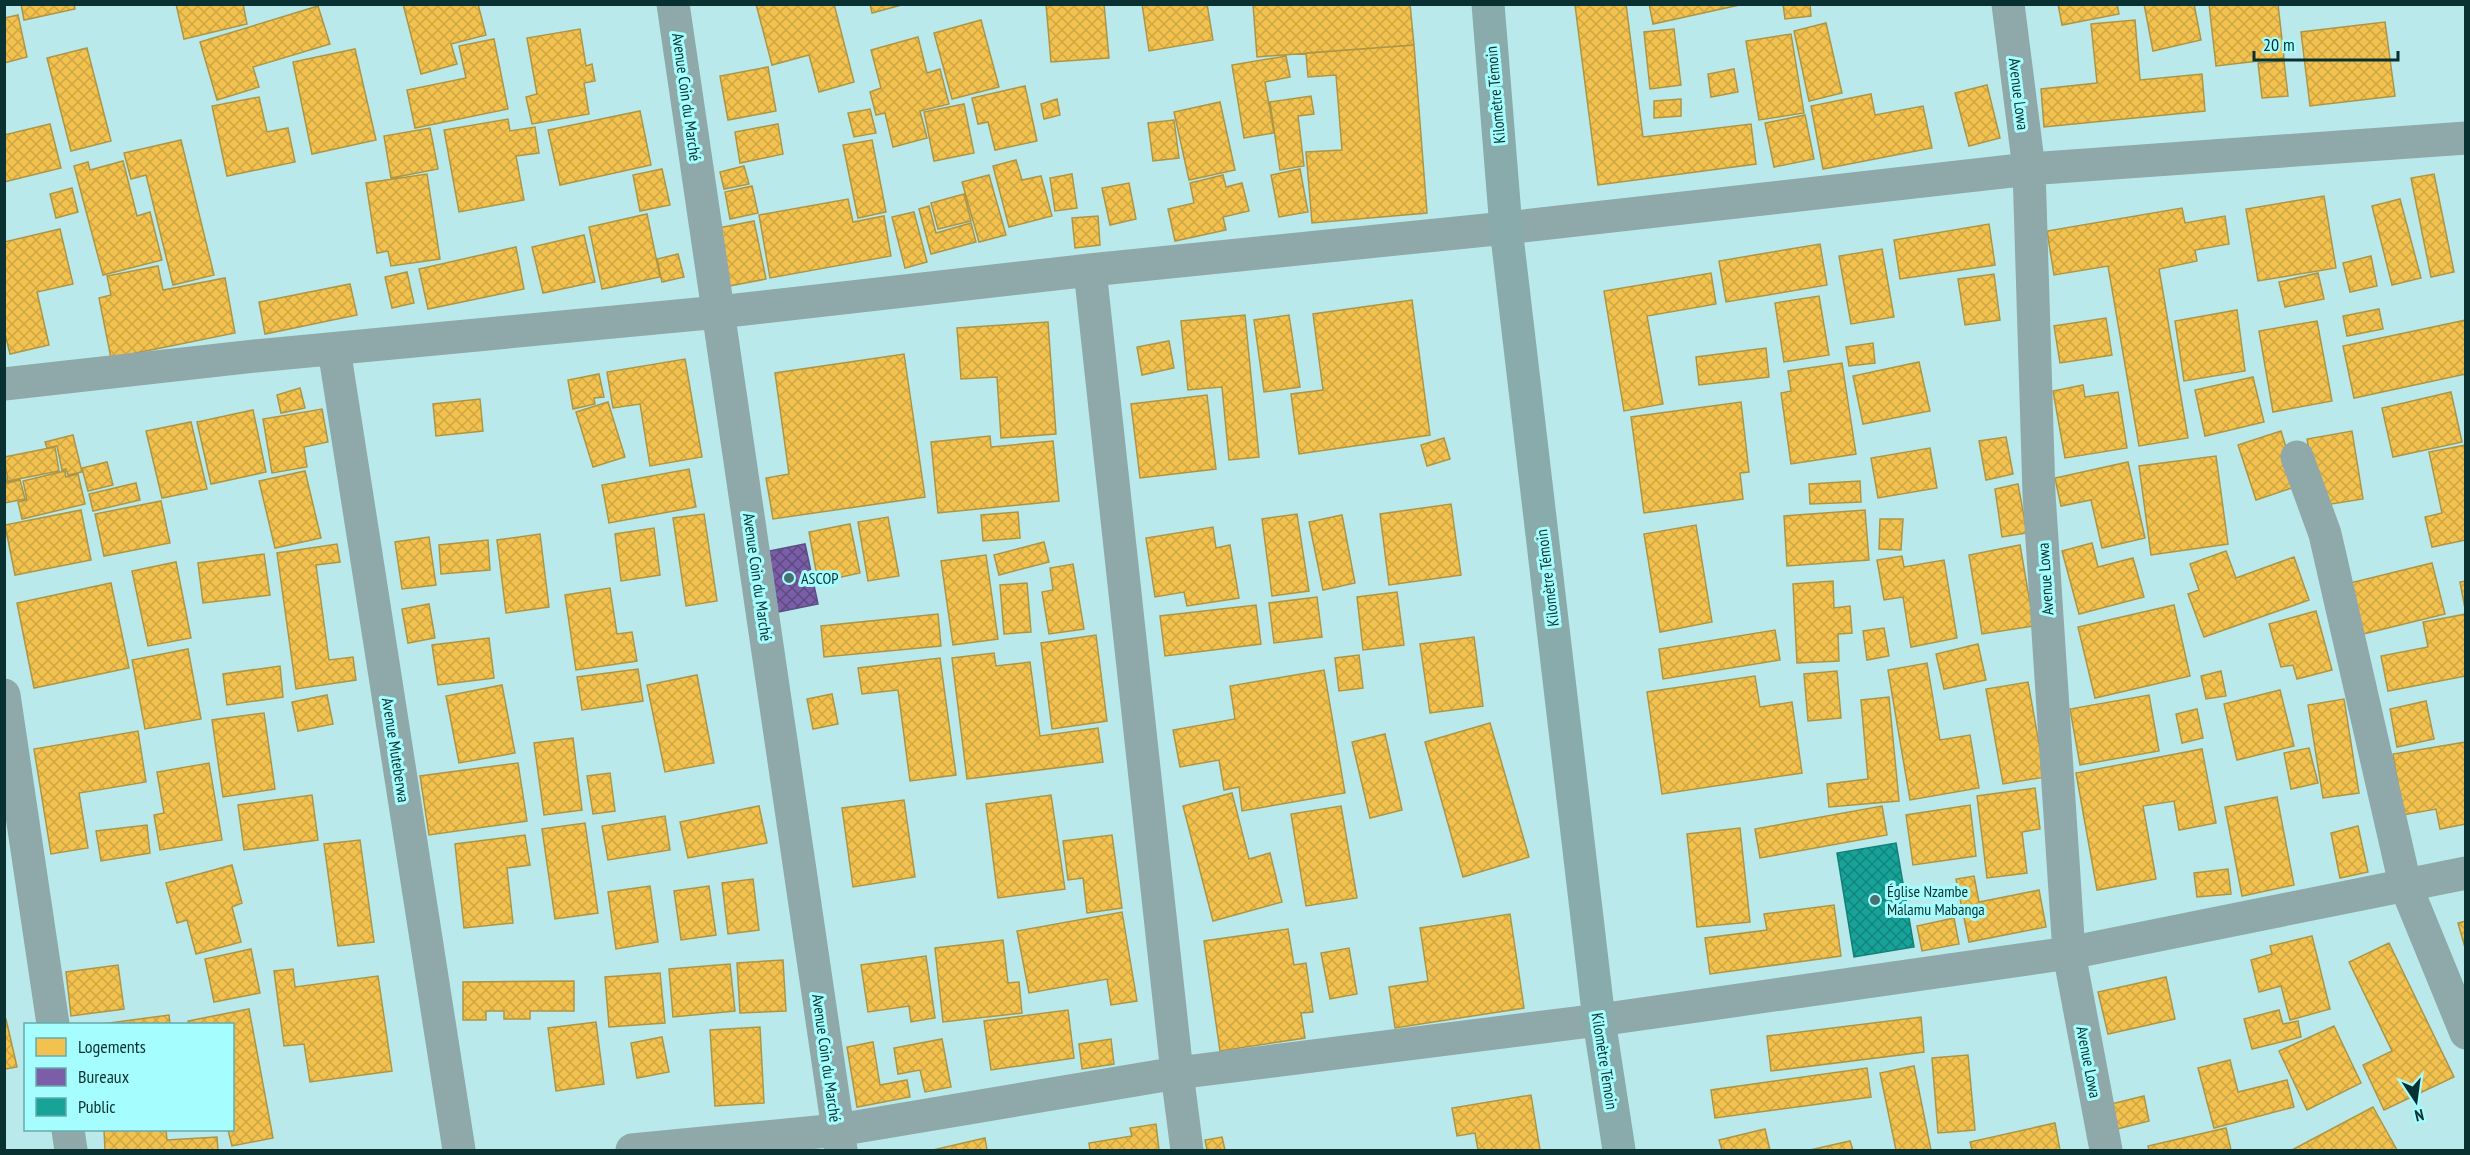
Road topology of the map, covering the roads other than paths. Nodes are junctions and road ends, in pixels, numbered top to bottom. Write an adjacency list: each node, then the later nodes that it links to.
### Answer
1 (673, 4): 8 (street, Avenue Coin du Marché)
2 (1488, 4): 6 (main road, Kilomètre Témoin)
3 (2008, 4): 5 (street, Avenue Lowa)
4 (2466, 138): 5 (street)
5 (2029, 170): 6 (street); 15 (street, Avenue Lowa)
6 (1506, 228): 7 (street); 16 (main road, Kilomètre Témoin)
7 (1090, 270): 8 (street); 19 (street)
8 (719, 312): 9 (street); 21 (street, Avenue Coin du Marché)
9 (334, 349): 10 (street); 23 (street, Avenue Muteberwa)
10 (4, 384)
11 (2297, 457): 14 (street)
12 (4, 695): 17 (street)
13 (2466, 873): 14 (street)
14 (2405, 884): 15 (street); 18 (street)
15 (2069, 953): 16 (street); 27 (street, Avenue Lowa)
16 (1599, 1020): 19 (street); 26 (main road, Kilomètre Témoin)
17 (53, 1023)
18 (2466, 1033)
19 (1177, 1073): 21 (street); 25 (street)
20 (68, 1131): 22 (street)
21 (839, 1140): 24 (street)
22 (71, 1150)
23 (459, 1150)
24 (632, 1150)
25 (1187, 1150)
26 (1619, 1150)
27 (2106, 1150)

